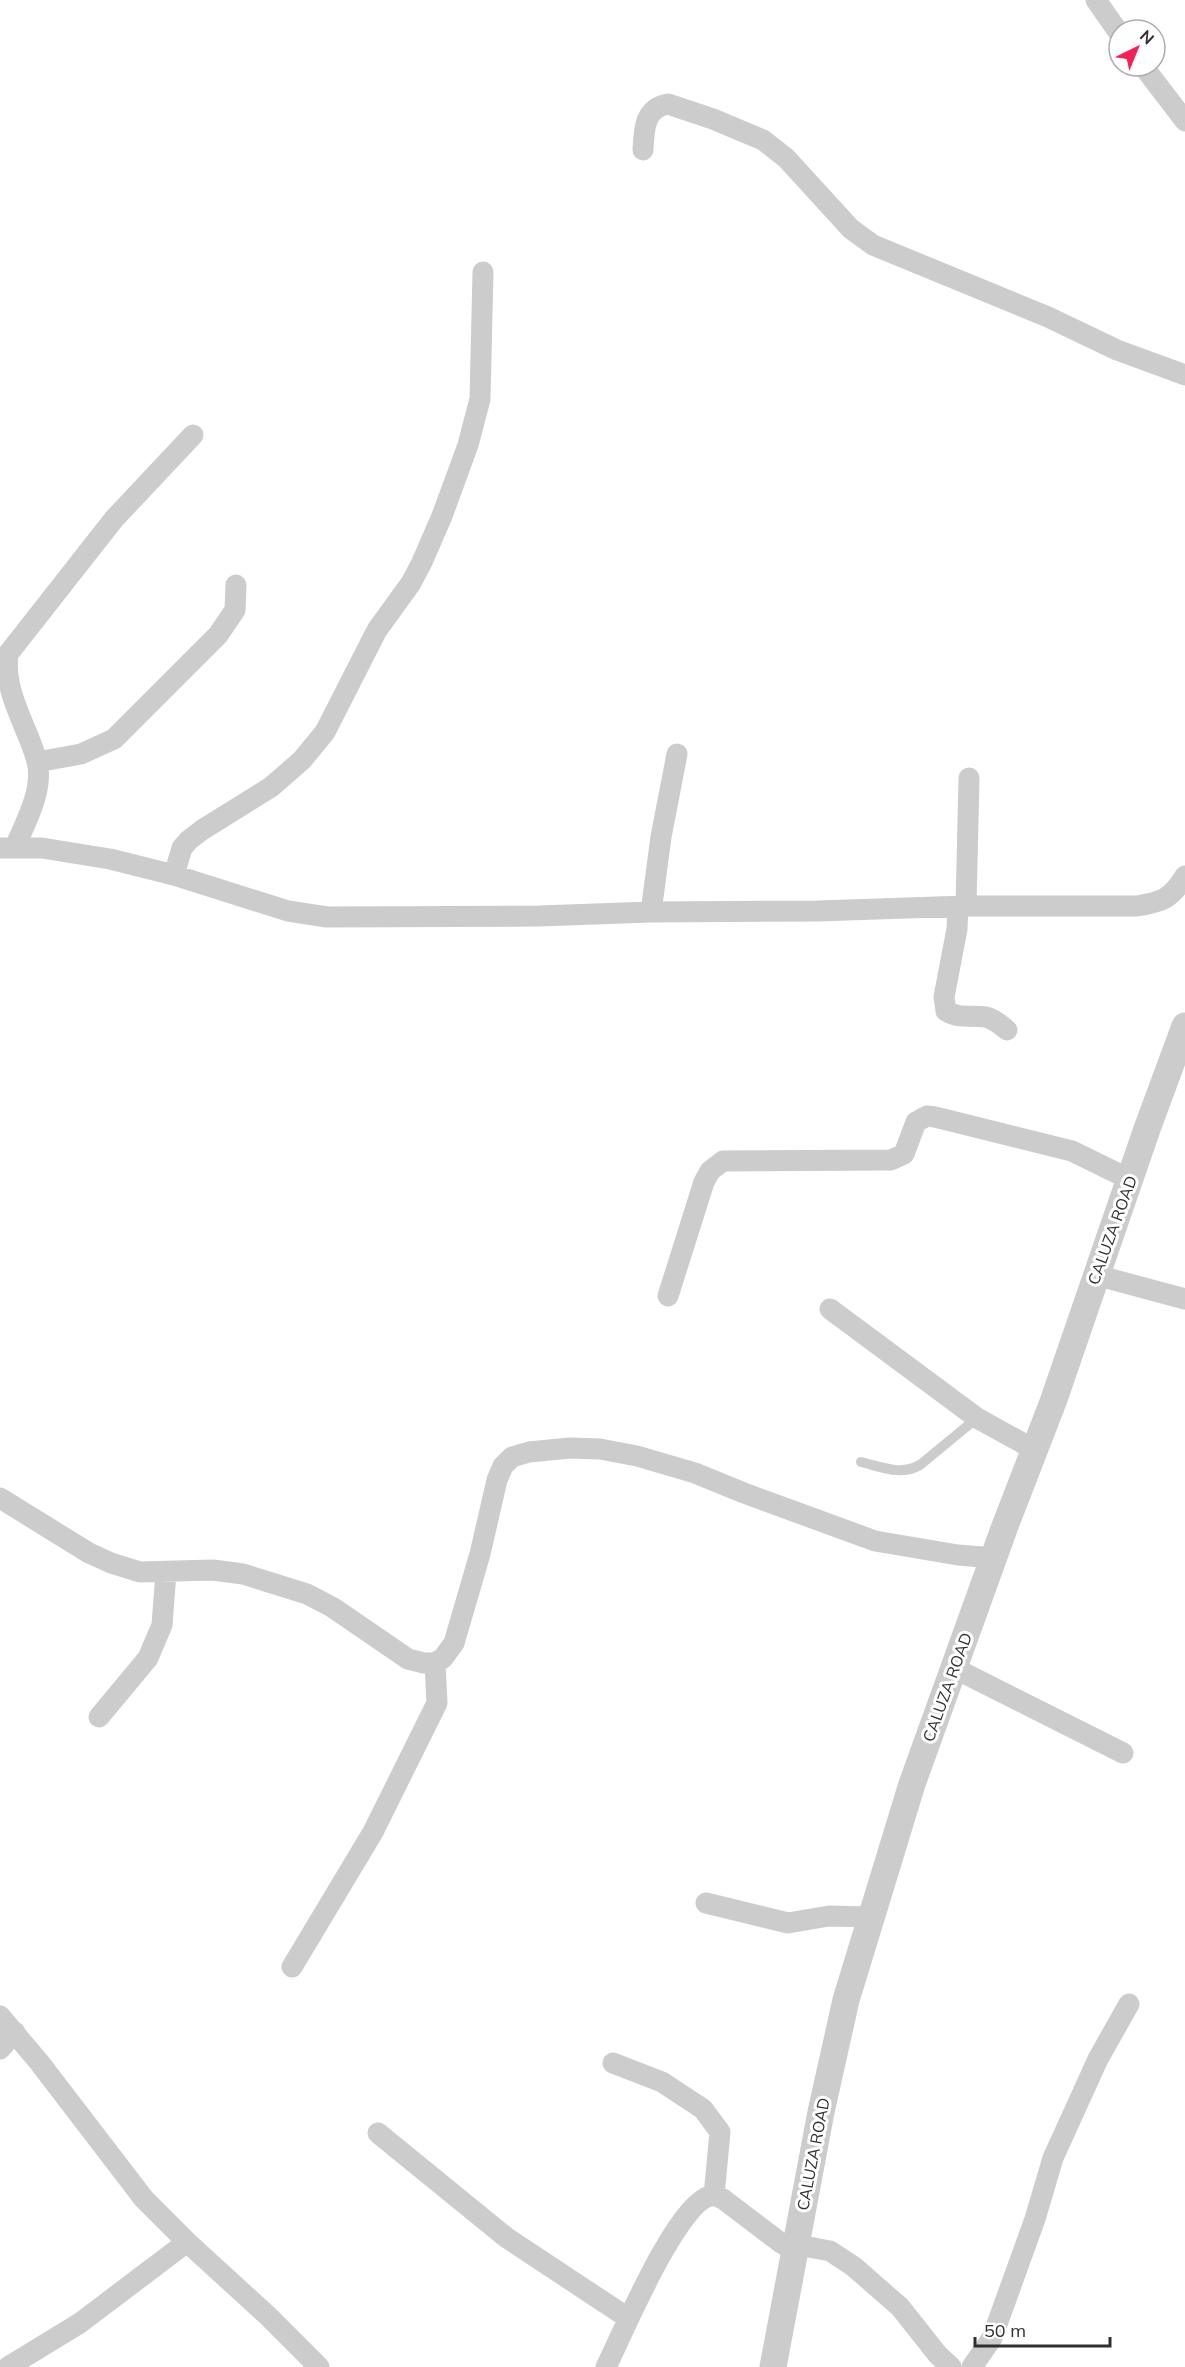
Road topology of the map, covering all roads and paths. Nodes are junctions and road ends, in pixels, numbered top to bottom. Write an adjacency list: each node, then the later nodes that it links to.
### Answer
1 (1096, 0): 2 (street)
2 (1109, 18)
3 (1152, 78): 4 (street)
4 (1185, 121)
5 (643, 150): 7 (street)
6 (483, 272): 14 (street)
7 (1185, 375)
8 (193, 435): 11 (street)
9 (236, 585): 11 (street)
10 (677, 754): 17 (street)
11 (37, 762): 13 (street)
12 (969, 778): 16 (street)
13 (8, 847): 14 (street)
14 (174, 875): 17 (street)
15 (1185, 876): 16 (street)
16 (962, 906): 17 (street); 19 (street)
17 (651, 912)
18 (1185, 1026): 20 (street, CALUZA ROAD)
19 (1007, 1030)
20 (1131, 1180): 21 (street, CALUZA ROAD); 22 (street)
21 (1096, 1275): 23 (street); 26 (street, CALUZA ROAD)
22 (668, 1296)
23 (1185, 1299)
24 (830, 1309): 25 (street)
25 (977, 1419): 26 (street); 27 (lane)
26 (1035, 1450): 29 (street, CALUZA ROAD)
27 (861, 1462)
28 (0, 1498): 30 (street)
29 (995, 1558): 31 (street); 32 (street, CALUZA ROAD)
30 (166, 1572): 31 (street); 33 (street)
31 (435, 1663): 37 (street)
32 (954, 1668): 34 (street); 36 (street, CALUZA ROAD)
33 (99, 1717)
34 (1123, 1753)
35 (706, 1903): 36 (street)
36 (872, 1917): 46 (street, CALUZA ROAD)
37 (292, 1966)
38 (1129, 2004): 53 (street)
39 (0, 2016): 40 (street)
40 (15, 2032): 41 (street); 45 (street)
41 (0, 2049)
42 (613, 2063): 44 (street)
43 (378, 2133): 47 (street)
44 (714, 2196): 46 (street); 47 (street)
45 (187, 2242): 48 (street); 49 (street)
46 (795, 2247): 51 (street, CALUZA ROAD); 52 (street)
47 (628, 2318): 50 (street)
48 (8, 2367)
49 (319, 2367)
50 (606, 2367)
51 (773, 2367)
52 (951, 2367)
53 (972, 2367)

